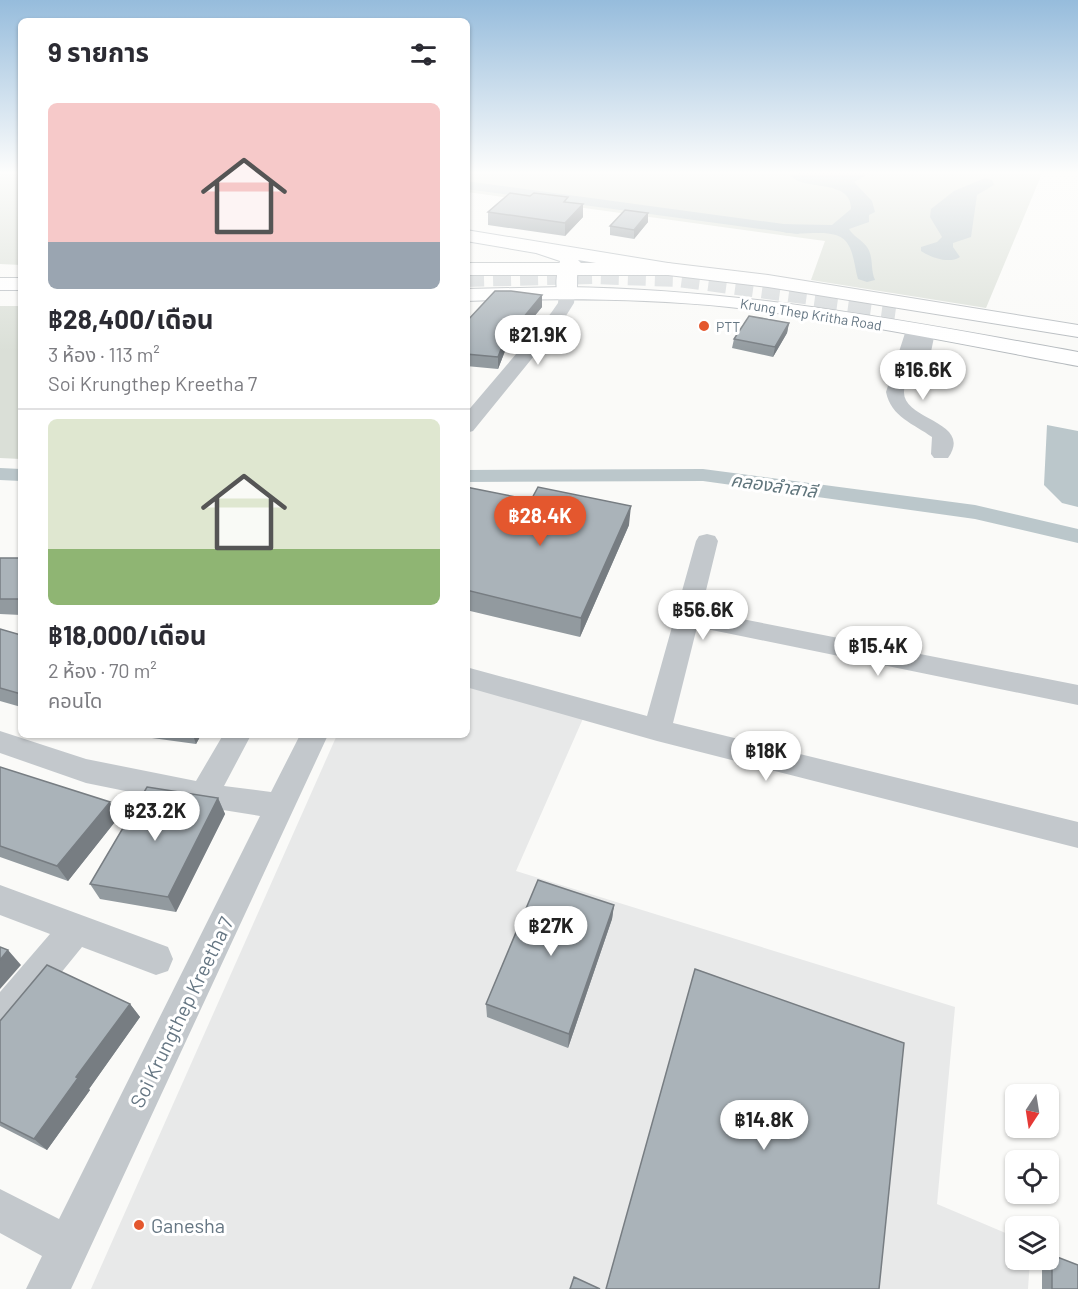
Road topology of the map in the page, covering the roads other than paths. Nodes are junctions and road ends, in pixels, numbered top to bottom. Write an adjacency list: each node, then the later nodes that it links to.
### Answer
1 (470, 236): 3 (main road)
2 (470, 245): 4 (main road, Krung Thep Kritha Road)
3 (540, 248): 4 (main road); 5 (main road)
4 (567, 268): 5 (main road, Krung Thep Kritha Road); 6 (main road); 13 (main road); 15 (main road)
5 (668, 268): 18 (main road, Krung Thep Kritha Road)
6 (470, 269)
7 (0, 273): 8 (main road)
8 (18, 273)
9 (0, 284): 10 (main road)
10 (18, 284)
11 (0, 291): 12 (main road)
12 (18, 291)
13 (567, 293): 14 (main road, Krung Thep Kritha Road); 15 (main road, Krung Thep Kritha Road); 25 (street)
14 (470, 295)
15 (701, 299): 18 (main road, Krung Thep Kritha Road)
16 (0, 302): 17 (main road)
17 (18, 302)
18 (895, 313): 19 (main road, Krung Thep Kritha Road); 20 (main road, Krung Thep Kritha Road); 21 (main road, Krung Thep Kritha Road); 22 (main road, Krung Thep Kritha Road)
19 (921, 331): 23 (main road, Krung Thep Kritha Road); 24 (street); 26 (street)
20 (1078, 331)
21 (1078, 339)
22 (1078, 348)
23 (1078, 359)
24 (934, 375)
25 (470, 422)
26 (941, 454)
27 (707, 541): 28 (street)
28 (688, 617): 30 (street); 31 (street)
29 (470, 678): 31 (street)
30 (1078, 695)
31 (657, 730): 37 (street)
32 (235, 738): 35 (street)
33 (313, 738): 36 (street, Soi Krungthep Kreetha 7)
34 (0, 742): 35 (street)
35 (204, 795): 36 (street)
36 (279, 806): 43 (street, Soi Krungthep Kreetha 7)
37 (1078, 835)
38 (0, 900): 39 (street)
39 (76, 929): 40 (street); 41 (street)
40 (156, 959)
41 (0, 1019)
42 (0, 1210): 43 (street)
43 (68, 1246): 44 (street, Soi Krungthep Kreetha 7)
44 (48, 1289)

